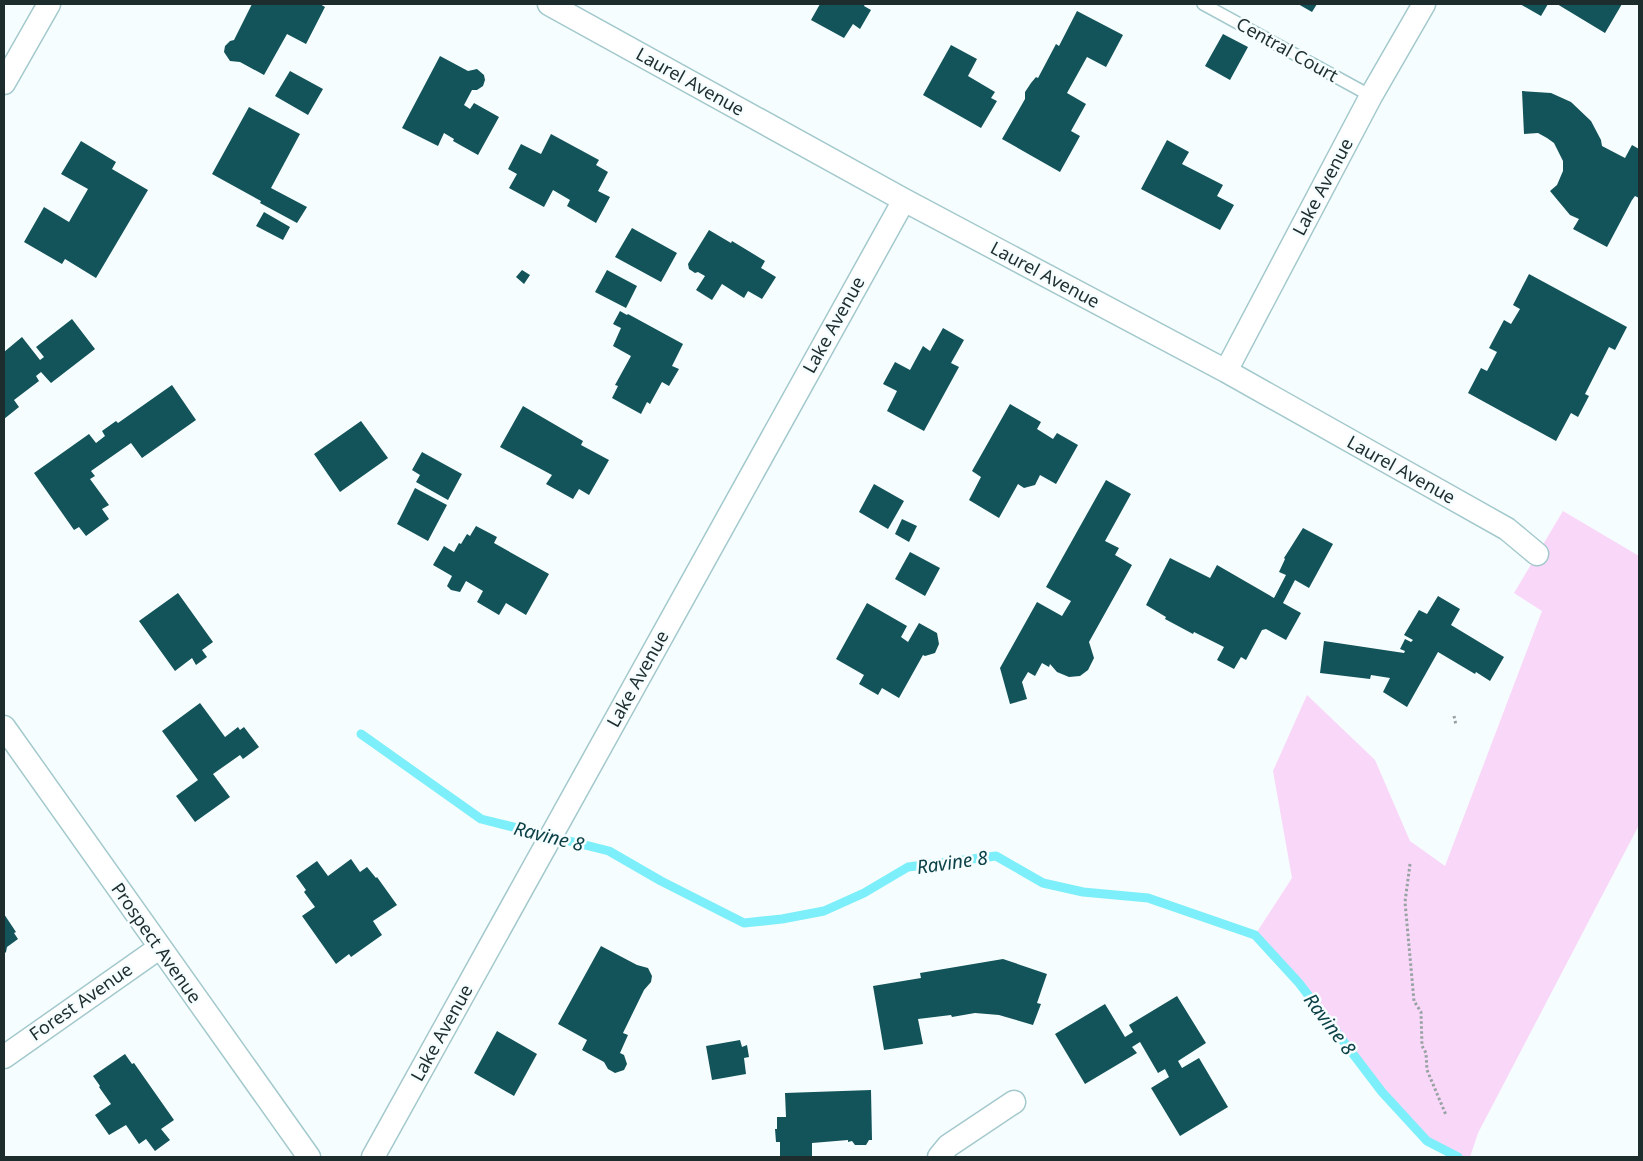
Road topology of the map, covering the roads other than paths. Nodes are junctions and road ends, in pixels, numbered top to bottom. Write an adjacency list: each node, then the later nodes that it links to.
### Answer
1 (49, 4): 5 (street)
2 (549, 4): 7 (street, Laurel Avenue)
3 (1203, 4): 6 (lane, Central Court)
4 (1424, 4): 6 (street, Lake Avenue)
5 (4, 83)
6 (1371, 96): 8 (street, Lake Avenue)
7 (904, 200): 8 (street, Laurel Avenue); 15 (street, Lake Avenue)
8 (1226, 371): 9 (street, Laurel Avenue)
9 (1537, 554)
10 (4, 727): 11 (street, Prospect Avenue)
11 (159, 948): 12 (street, Forest Avenue); 14 (street, Prospect Avenue)
12 (4, 1057)
13 (1014, 1102): 16 (street)
14 (309, 1157)
15 (373, 1157)
16 (939, 1157)

